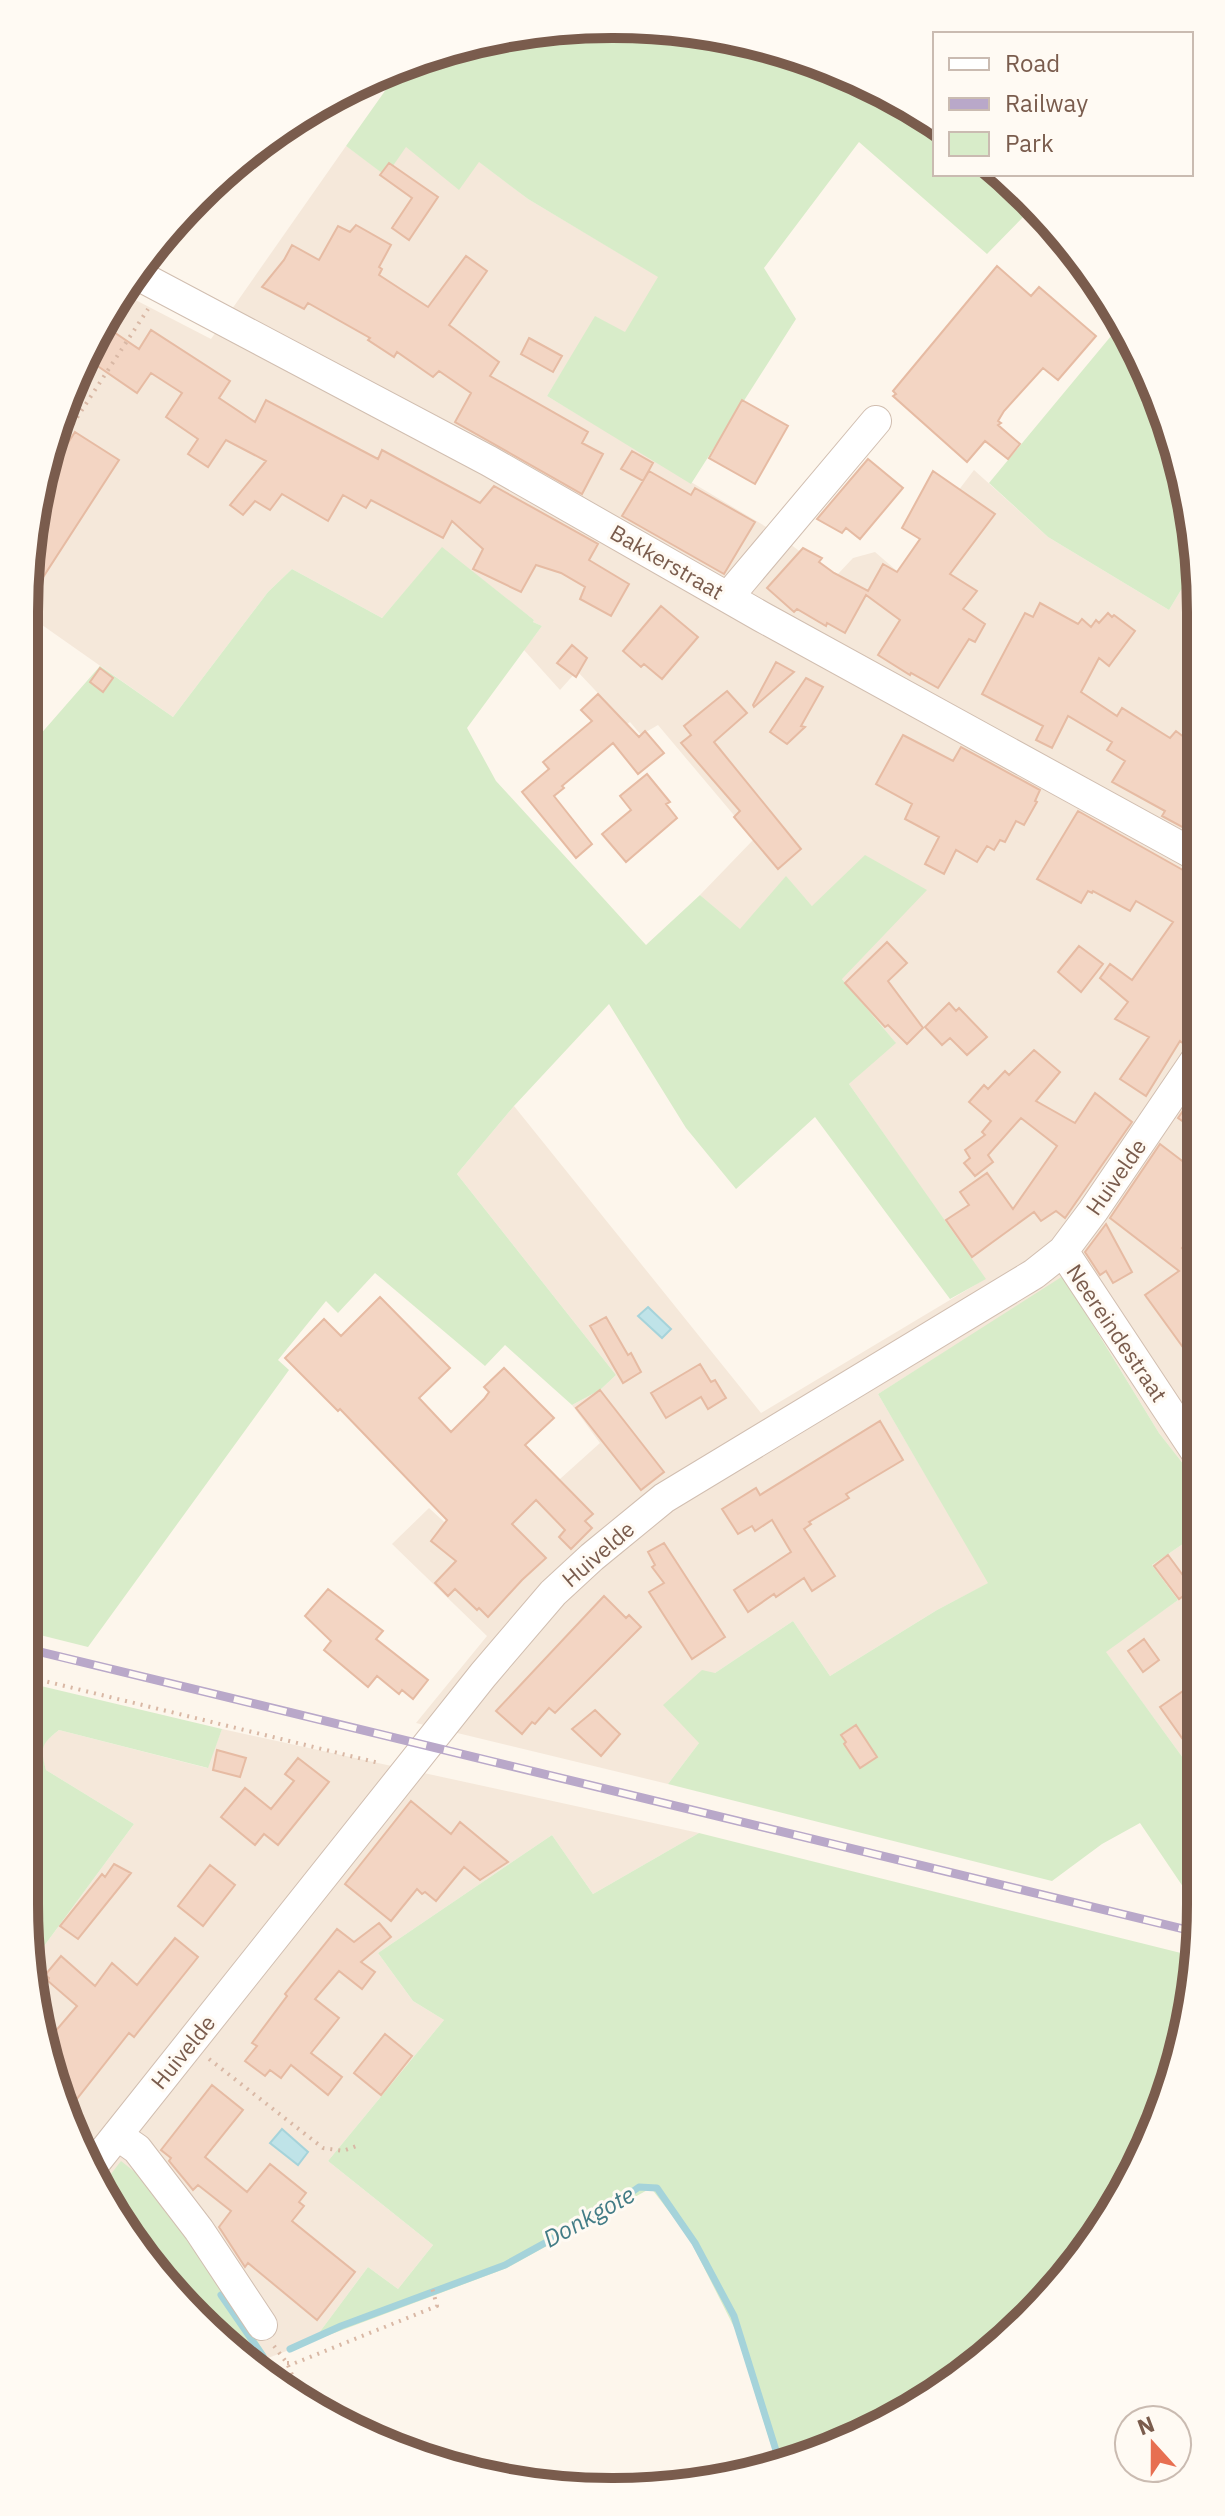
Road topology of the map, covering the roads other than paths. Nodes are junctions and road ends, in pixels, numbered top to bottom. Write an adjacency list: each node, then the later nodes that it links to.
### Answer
1 (145, 279): 3 (street, Bakkerstraat)
2 (876, 421): 3 (street)
3 (728, 597): 4 (street, Bakkerstraat)
4 (1187, 850)
5 (1187, 1073): 6 (street, Huivelde)
6 (1063, 1251): 7 (street, Neereindestraat); 8 (street, Huivelde)
7 (1187, 1438)
8 (117, 2135): 9 (street, Huivelde); 10 (street)
9 (98, 2159)
10 (262, 2325)

